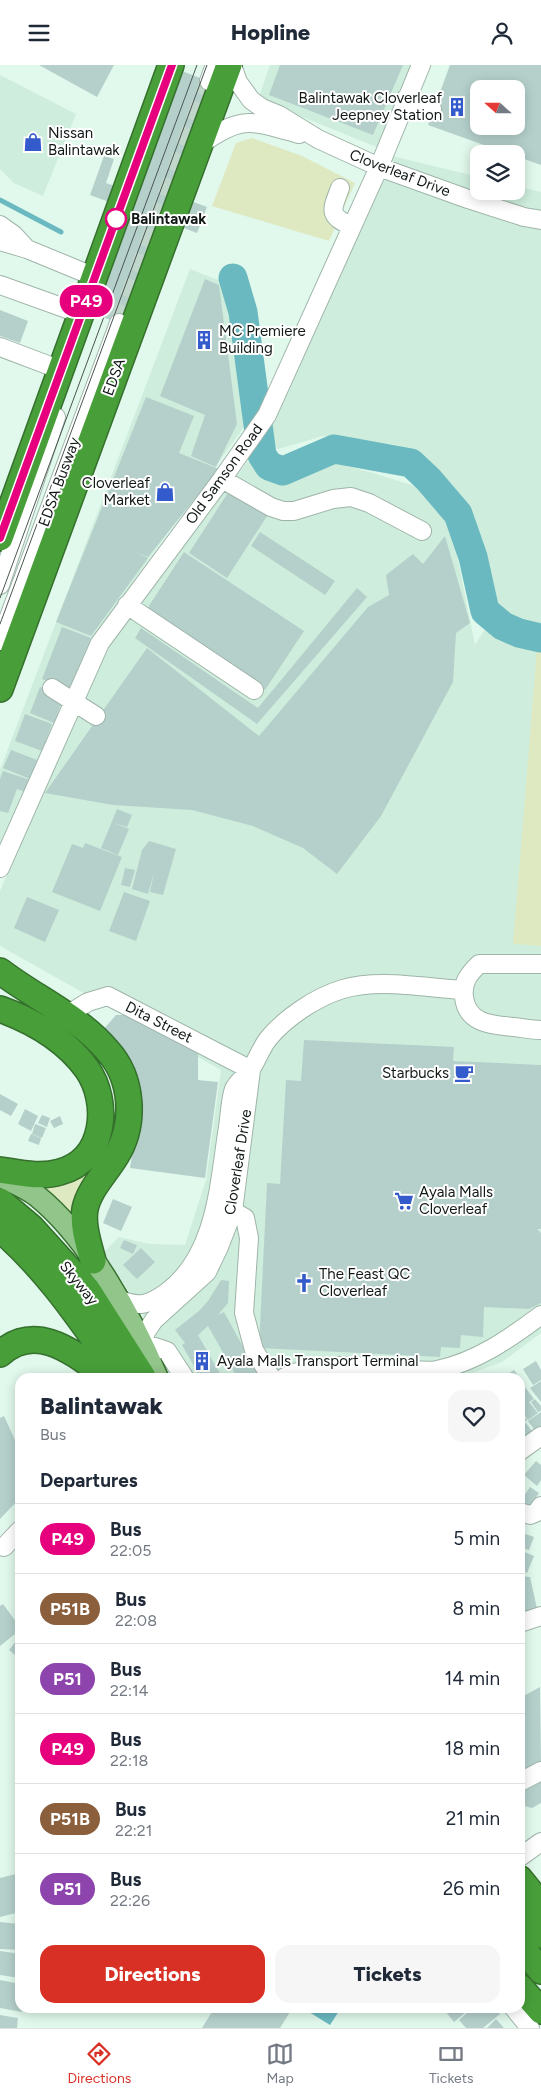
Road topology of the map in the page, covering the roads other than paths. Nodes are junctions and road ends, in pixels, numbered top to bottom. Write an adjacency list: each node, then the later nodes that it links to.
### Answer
1 (231, 65): 6 (street, Cloverleaf Drive); 7 (highway, EDSA)
2 (421, 65): 4 (street, Old Samson Road)
3 (178, 67): 15 (highway)
4 (406, 98): 5 (street); 8 (street, Old Samson Road)
5 (432, 109)
6 (318, 139): 7 (street, Cloverleaf Drive); 8 (street, Cloverleaf Drive)
7 (200, 145): 28 (highway, EDSA)
8 (379, 167): 10 (street, Cloverleaf Drive); 12 (street, Old Samson Road)
9 (340, 188): 12 (street)
10 (541, 220)
11 (0, 225): 14 (street)
12 (351, 226): 21 (street, Old Samson Road)
13 (0, 241): 14 (street)
14 (27, 249): 15 (street)
15 (95, 277): 17 (highway)
16 (0, 285): 17 (street)
17 (86, 314): 20 (highway); 24 (street, EDSA Busway)
18 (119, 323): 26 (street, EDSA Busway)
19 (0, 347): 20 (street)
20 (61, 370): 23 (highway)
21 (222, 479): 22 (street); 25 (street, Old Samson Road)
22 (422, 531)
23 (0, 538)
24 (0, 585)
25 (127, 605): 29 (street); 30 (street, Old Samson Road)
26 (0, 641)
27 (52, 688): 30 (street)
28 (0, 689)
29 (254, 690)
30 (74, 701): 31 (street); 32 (street, Old Samson Road)
31 (96, 716)
32 (0, 868)
33 (541, 965): 35 (street)
34 (0, 971): 37 (highway)
35 (463, 990): 38 (street); 39 (street, Cloverleaf Drive)
36 (0, 1009): 40 (highway)
37 (67, 1015): 39 (street, Dita Street); 47 (highway)
38 (541, 1030)
39 (251, 1069): 44 (street, Cloverleaf Drive); 48 (street, Cloverleaf Drive)
40 (0, 1170)
41 (0, 1176): 47 (main road)
42 (0, 1182): 47 (main road)
43 (0, 1201): 55 (highway, Skyway)
44 (233, 1211): 50 (street, Cloverleaf Drive); 59 (street)
45 (0, 1229): 54 (highway, Skyway)
46 (0, 1244): 53 (main road)
47 (93, 1268): 48 (main road); 56 (main road)
48 (118, 1299): 50 (main road)
49 (541, 1315): 60 (street)
50 (143, 1343): 57 (main road); 58 (street)
51 (0, 1354): 52 (highway)
52 (101, 1373)
53 (105, 1373)
54 (117, 1373)
55 (140, 1373)
56 (145, 1373)
57 (155, 1373)
58 (182, 1373)
59 (268, 1373)
60 (294, 1373)
61 (541, 1436): 62 (street)
62 (525, 1447)
63 (541, 1506): 64 (street)
64 (525, 1514)
65 (15, 1535): 66 (street)
66 (4, 1547)
67 (541, 1617): 68 (street)
68 (525, 1622)
69 (541, 1771): 70 (street)
70 (525, 1779)
71 (541, 1841): 72 (street)
72 (525, 1853)
73 (525, 1877): 75 (street)
74 (525, 1885): 76 (highway)
75 (541, 1896)
76 (541, 1905)
77 (525, 1911): 79 (main road)
78 (525, 1914): 79 (highway)
79 (541, 1934)
80 (525, 1951): 82 (highway)
81 (525, 1961): 83 (main road)
82 (541, 1971)
83 (541, 1981)
84 (525, 1993): 85 (highway)
85 (541, 2011)
86 (518, 2013): 87 (street)
87 (530, 2028)

